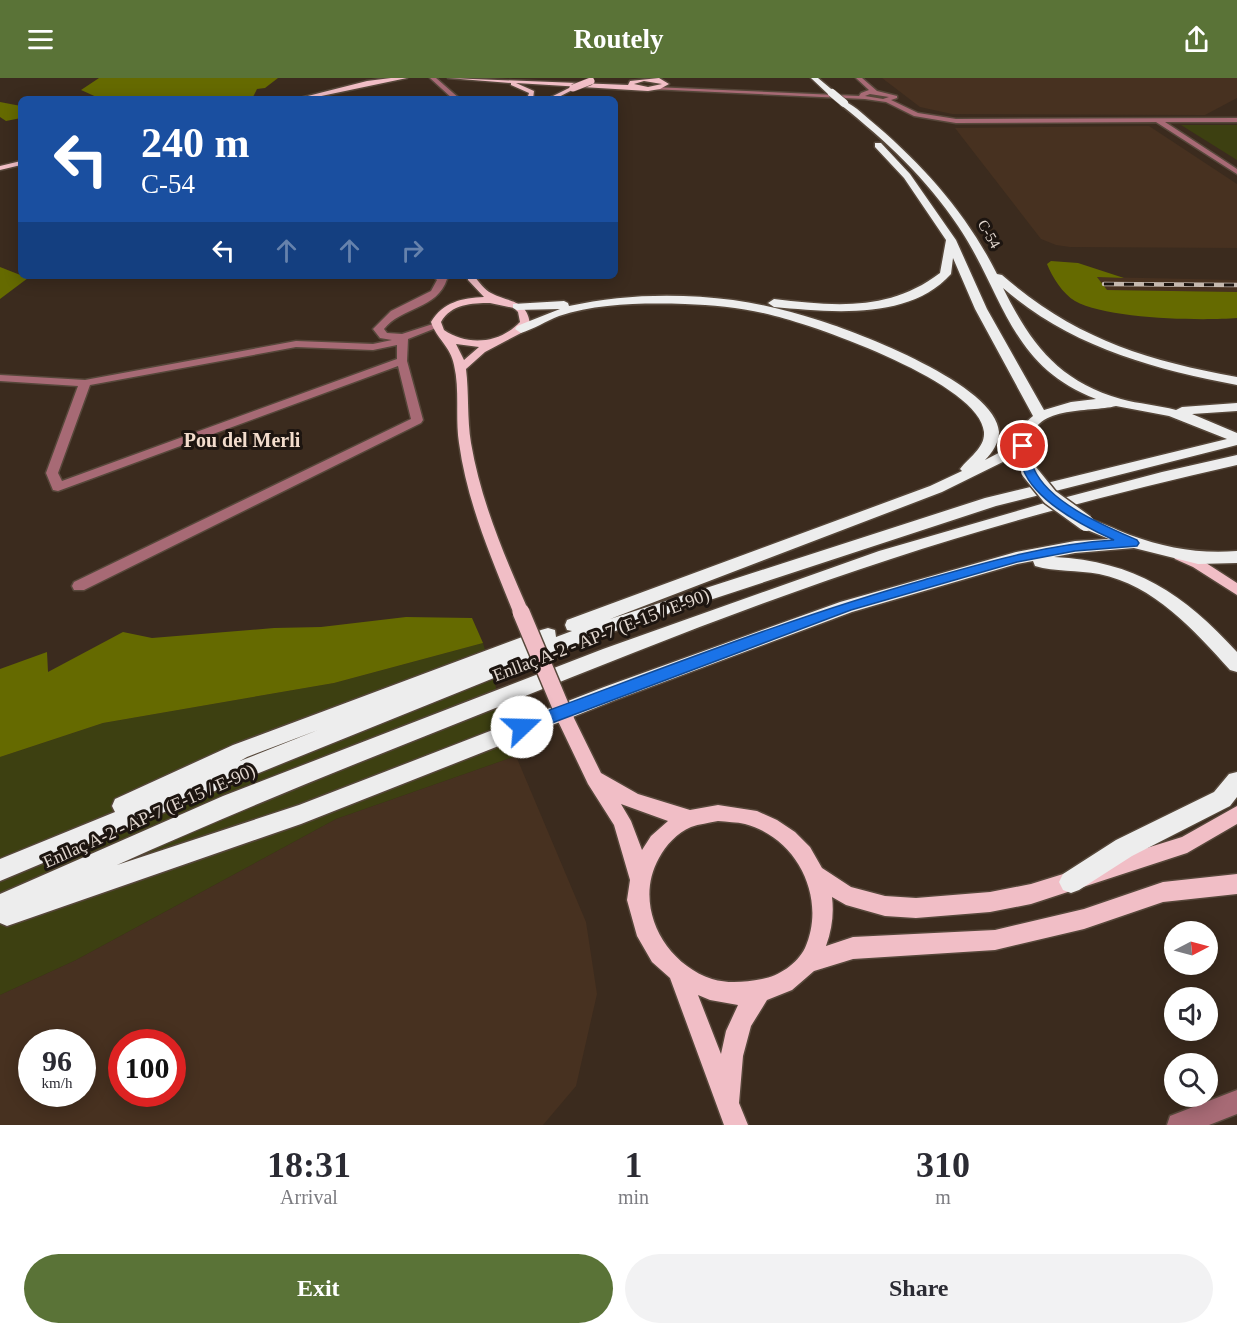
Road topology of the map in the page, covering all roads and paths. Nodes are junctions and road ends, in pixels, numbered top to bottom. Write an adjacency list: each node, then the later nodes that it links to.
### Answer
1 (404, 78): 16 (main road)
2 (433, 78): 17 (street)
3 (451, 78): 6 (main road)
4 (814, 78): 20 (highway, C-54 / C-54)
5 (859, 78): 15 (street)
6 (481, 79): 11 (main road); 18 (main road)
7 (595, 79): 11 (main road, bridge)
8 (654, 79): 9 (main road); 10 (main road)
9 (668, 81): 13 (main road); 14 (street)
10 (632, 85): 11 (main road); 13 (main road)
11 (574, 86): 19 (main road)
12 (809, 86): 20 (highway, C-54 / C-54)
13 (654, 89): 14 (street)
14 (688, 91): 21 (street)
15 (875, 92): 21 (street); 22 (street)
16 (312, 96)
17 (454, 96)
18 (531, 96)
19 (556, 96)
20 (830, 98): 28 (highway, C-54); 29 (highway, C-54 / C-54, bridge)
21 (864, 98): 22 (street)
22 (888, 101): 23 (street)
23 (1157, 120): 24 (street); 27 (street)
24 (1237, 120)
25 (18, 164): 26 (main road)
26 (0, 168)
27 (1237, 172)
28 (951, 240): 35 (highway); 49 (highway, C-54)
29 (986, 266): 44 (highway); 46 (highway, C-54 / C-54)
30 (442, 279): 38 (street)
31 (470, 279): 34 (main road)
32 (473, 279): 33 (main road)
33 (501, 301): 34 (main road); 35 (main road)
34 (458, 304): 36 (main road)
35 (517, 306): 37 (main road)
36 (436, 326): 38 (street); 39 (main road)
37 (521, 329): 40 (main road); 53 (highway)
38 (403, 337): 41 (street); 45 (street)
39 (446, 337): 40 (main road); 42 (main road)
40 (499, 340): 42 (main road)
41 (402, 361): 45 (street); 58 (street)
42 (462, 367): 61 (main road, bridge)
43 (0, 378): 45 (street)
44 (1237, 381)
45 (85, 382)
46 (1124, 404): 48 (highway, C-54 / C-54); 49 (highway, C-54 / C-54)
47 (1237, 407): 48 (highway)
48 (1163, 410): 50 (highway, C-54 / C-54)
49 (1041, 417): 51 (highway)
50 (1237, 440): 66 (highway, Enllaç A-2 - AP-7 (E-15 / E-90))
51 (1023, 446): 53 (highway); 54 (highway, bridge)
52 (1237, 460): 71 (highway, Enllaç A-2 - AP-7 (E-15 / E-90))
53 (936, 489): 65 (highway)
54 (1133, 543): 55 (highway); 57 (highway)
55 (1177, 555): 56 (highway); 59 (main road)
56 (1237, 557)
57 (951, 577): 60 (highway); 72 (highway)
58 (79, 586)
59 (1237, 590)
60 (1237, 665)
61 (594, 778): 64 (main road); 68 (main road)
62 (1237, 781): 69 (highway)
63 (1237, 814): 69 (main road)
64 (690, 819): 67 (main road); 68 (main road)
65 (0, 865)
66 (0, 870)
67 (817, 875): 69 (main road); 73 (main road)
68 (639, 877): 74 (main road)
69 (1071, 882)
70 (1237, 884): 73 (main road)
71 (0, 906)
72 (0, 916)
73 (809, 962): 75 (main road)
74 (679, 974): 75 (main road); 77 (main road)
75 (759, 993): 77 (main road)
76 (1237, 1102): 78 (street)
77 (732, 1116)
78 (1179, 1125)

